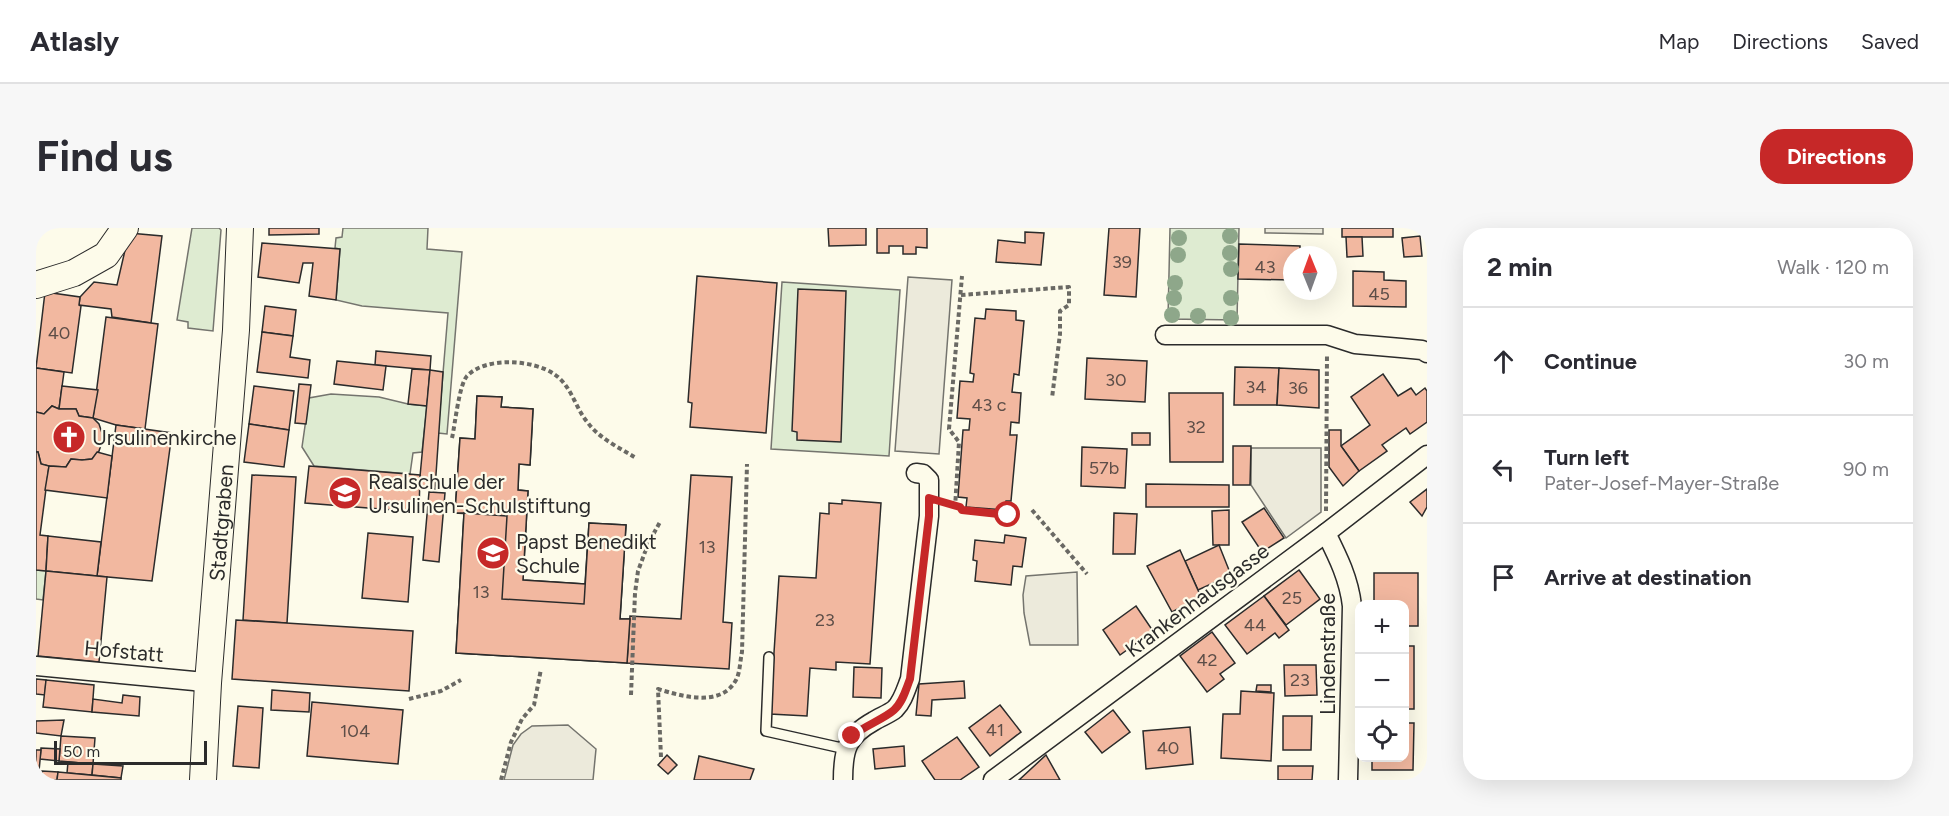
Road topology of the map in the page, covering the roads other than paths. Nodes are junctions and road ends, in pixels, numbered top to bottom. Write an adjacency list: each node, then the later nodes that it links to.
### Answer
1 (124, 228): 3 (main road)
2 (240, 228): 11 (main road, Stadtgraben)
3 (36, 285)
4 (1165, 335): 5 (street)
5 (1427, 353)
6 (1427, 455): 8 (street, Krankenhausgasse)
7 (916, 473): 12 (street)
8 (1326, 533): 15 (street, Krankenhausgasse); 16 (street, Lindenstraße)
9 (769, 657): 12 (lane)
10 (36, 666): 11 (street, Hofstatt)
11 (208, 683): 13 (main road, Stadtgraben)
12 (846, 749): 14 (street)
13 (203, 780)
14 (843, 780)
15 (993, 780)
16 (1348, 780)

